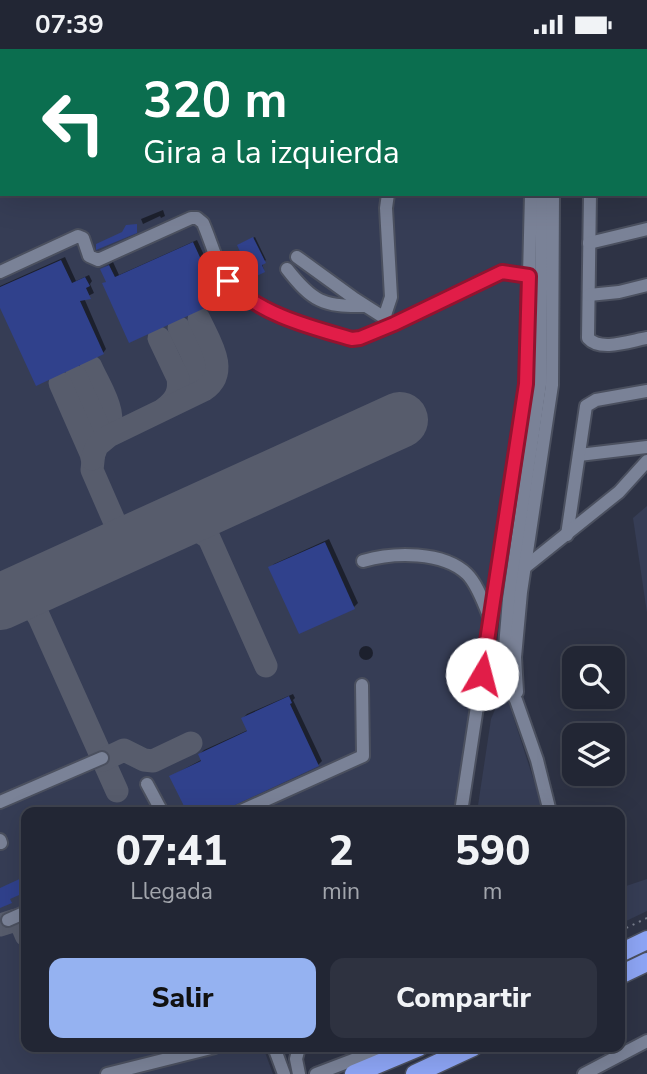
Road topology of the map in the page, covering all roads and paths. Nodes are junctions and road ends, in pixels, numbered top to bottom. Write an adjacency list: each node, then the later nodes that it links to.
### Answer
1 (388, 196): 15 (street)
2 (531, 196): 11 (street)
3 (542, 196): 23 (street)
4 (553, 196): 23 (street)
5 (590, 196): 7 (street)
6 (647, 229): 7 (street)
7 (589, 243): 13 (street)
8 (297, 257): 14 (street)
9 (287, 269): 14 (street)
10 (0, 272): 15 (street)
11 (529, 276): 15 (street); 24 (street)
12 (647, 285): 13 (street)
13 (589, 295): 16 (street)
14 (364, 306): 15 (street)
15 (389, 321)
16 (647, 338)
17 (647, 391): 19 (street)
18 (647, 447): 19 (street)
19 (579, 455): 21 (street)
20 (647, 461): 21 (street)
21 (567, 535): 23 (street)
22 (363, 561): 24 (street)
23 (520, 570): 32 (street)
24 (490, 618): 31 (street)
25 (362, 685): 30 (street)
26 (102, 758): 28 (street)
27 (148, 784): 29 (street)
28 (0, 801)
29 (160, 807)
30 (250, 807)
31 (462, 807)
32 (549, 807)
33 (21, 914): 35 (street)
34 (647, 918): 36 (path)
35 (8, 921)
36 (625, 928)
37 (647, 940): 38 (highway)
38 (625, 951)
39 (647, 962): 40 (highway)
40 (625, 973)
41 (647, 1041): 54 (street)
42 (195, 1052): 48 (street)
43 (276, 1052): 49 (street)
44 (298, 1052): 50 (street)
45 (374, 1052): 51 (street)
46 (407, 1052): 52 (highway)
47 (462, 1052): 53 (highway)
48 (107, 1074)
49 (284, 1074)
50 (299, 1074)
51 (316, 1074)
52 (354, 1074)
53 (415, 1074)
54 (584, 1074)

